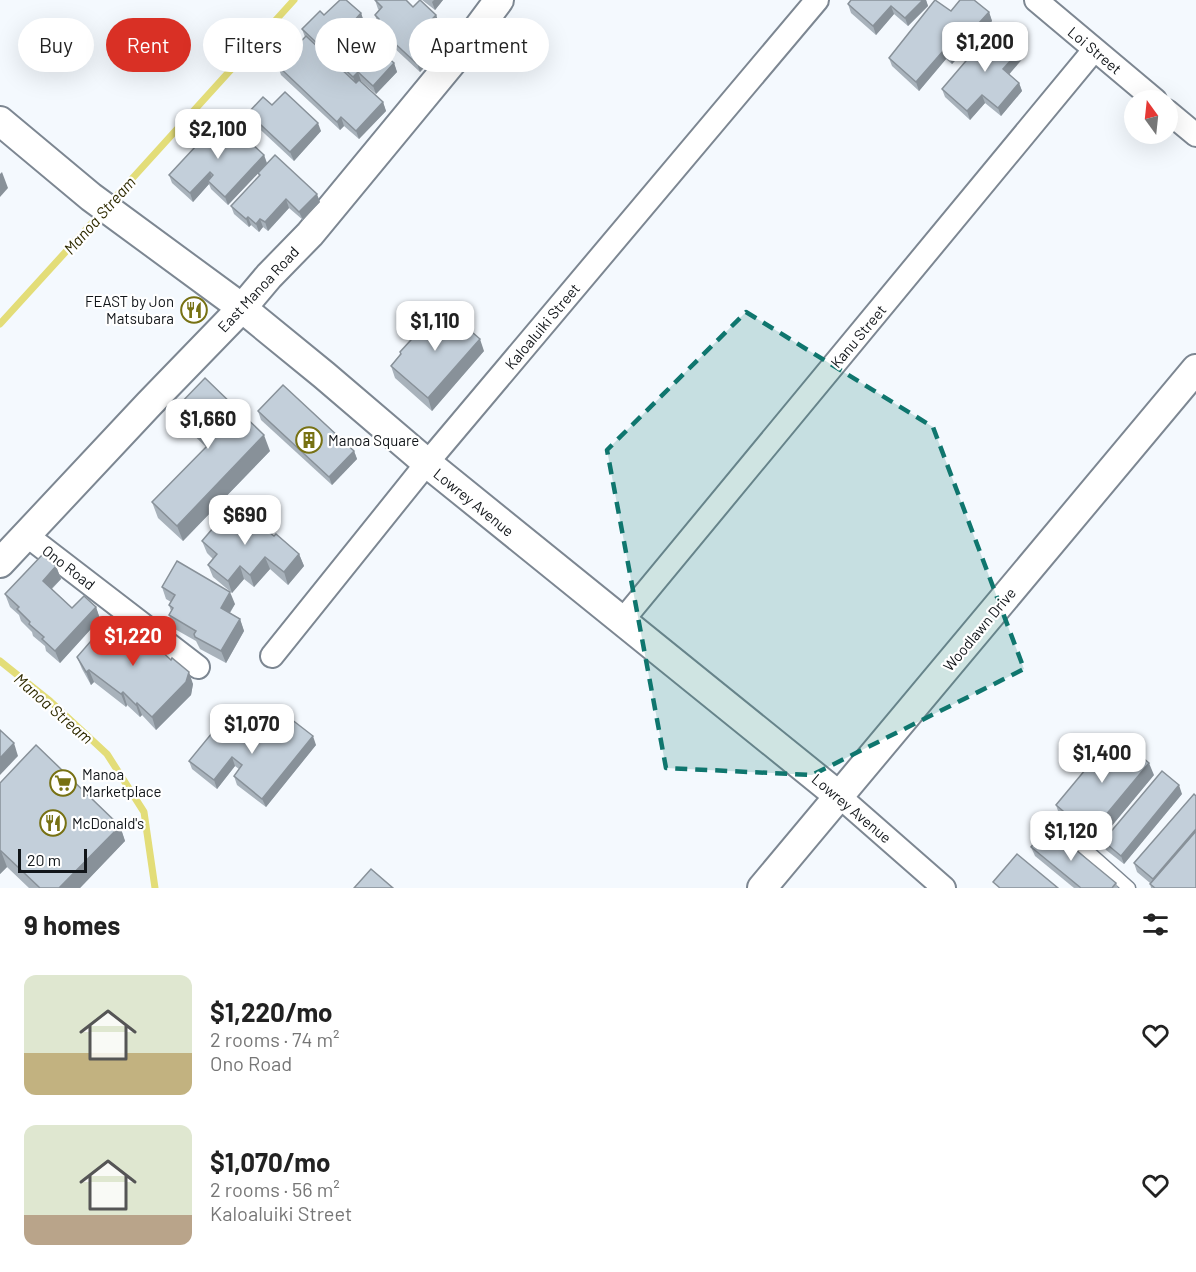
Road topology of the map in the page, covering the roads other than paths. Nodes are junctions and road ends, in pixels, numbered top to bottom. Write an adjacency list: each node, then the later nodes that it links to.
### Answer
1 (499, 0): 9 (street, East Manoa Road)
2 (817, 0): 11 (street, Kaloaluiki Street)
3 (1036, 0): 4 (street, Loi Street)
4 (1094, 50): 5 (street, Loi Street); 14 (street, Kanu Street)
5 (1143, 90)
6 (1178, 120): 8 (street)
7 (0, 121): 9 (street, Lowrey Avenue)
8 (1196, 135)
9 (242, 308): 11 (street, Lowrey Avenue); 12 (street, East Manoa Road)
10 (1196, 369): 17 (street, Woodlawn Drive)
11 (427, 464): 14 (street, Lowrey Avenue); 15 (street, Kaloaluiki Street)
12 (25, 534): 13 (street, East Manoa Road); 16 (street, Ono Road)
13 (0, 563)
14 (622, 621): 17 (street, Lowrey Avenue)
15 (272, 656)
16 (198, 667)
17 (839, 796): 19 (street, Woodlawn Drive); 20 (street, Lowrey Avenue)
18 (1065, 831): 21 (lane)
19 (762, 888)
20 (944, 888)
21 (1130, 888)

